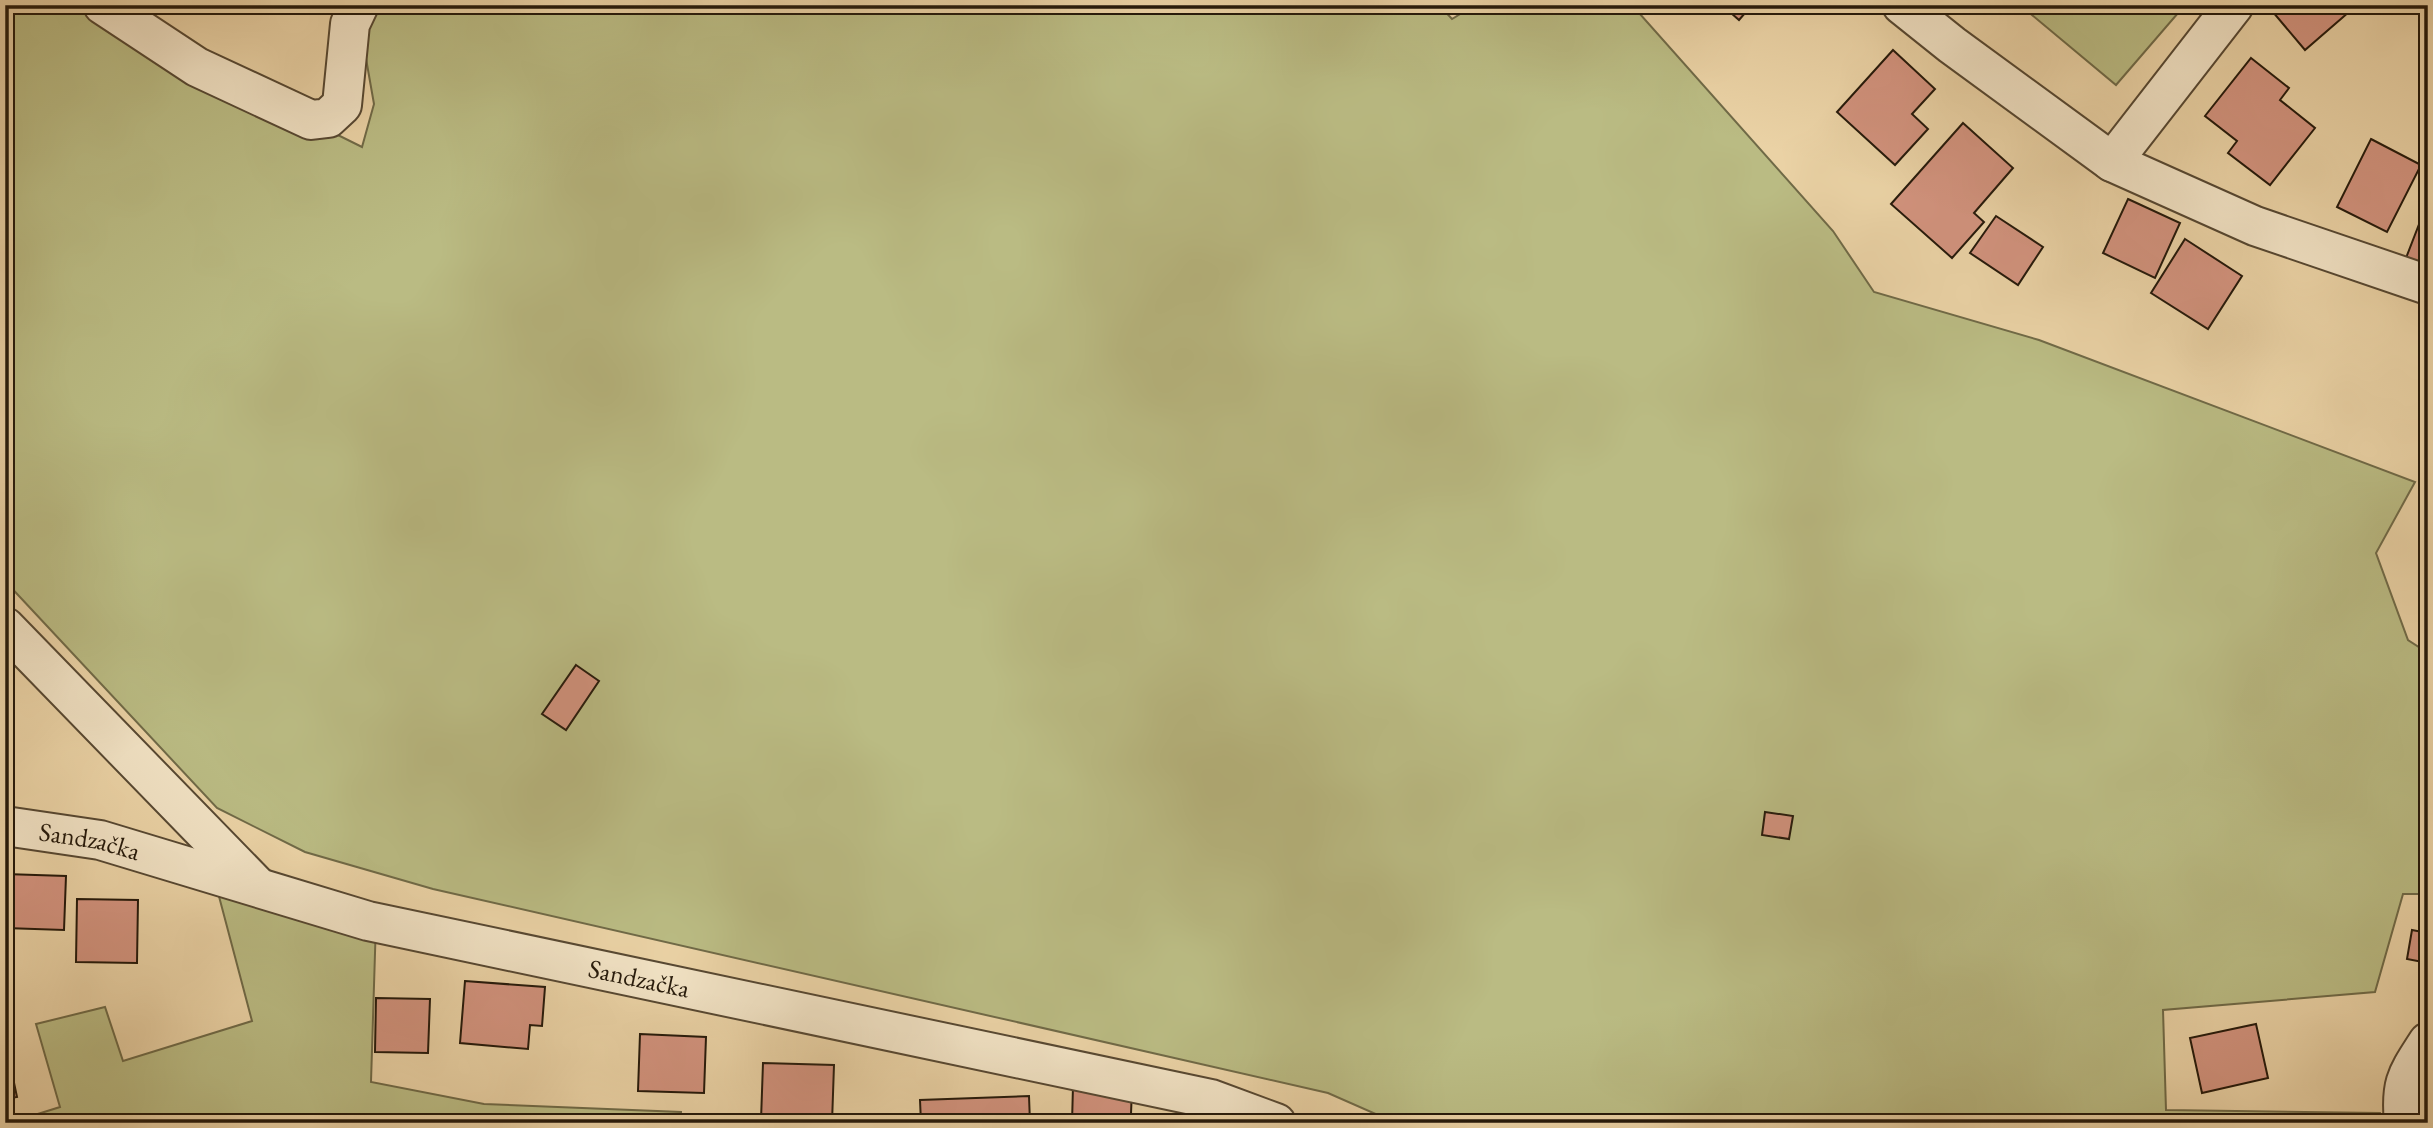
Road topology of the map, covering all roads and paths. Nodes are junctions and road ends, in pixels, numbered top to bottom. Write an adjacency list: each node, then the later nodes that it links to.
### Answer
1 (103, 5): 2 (street)
2 (359, 5)
3 (1902, 5): 5 (street)
4 (2234, 5): 5 (street)
5 (2112, 162): 6 (street)
6 (2428, 285)
7 (5, 627): 9 (street)
8 (5, 826): 9 (street, Sandzačka)
9 (256, 886): 11 (street, Sandzačka)
10 (2428, 1042): 13 (street)
11 (1211, 1111): 12 (street, Sandzačka)
12 (1276, 1123)
13 (2404, 1123)

